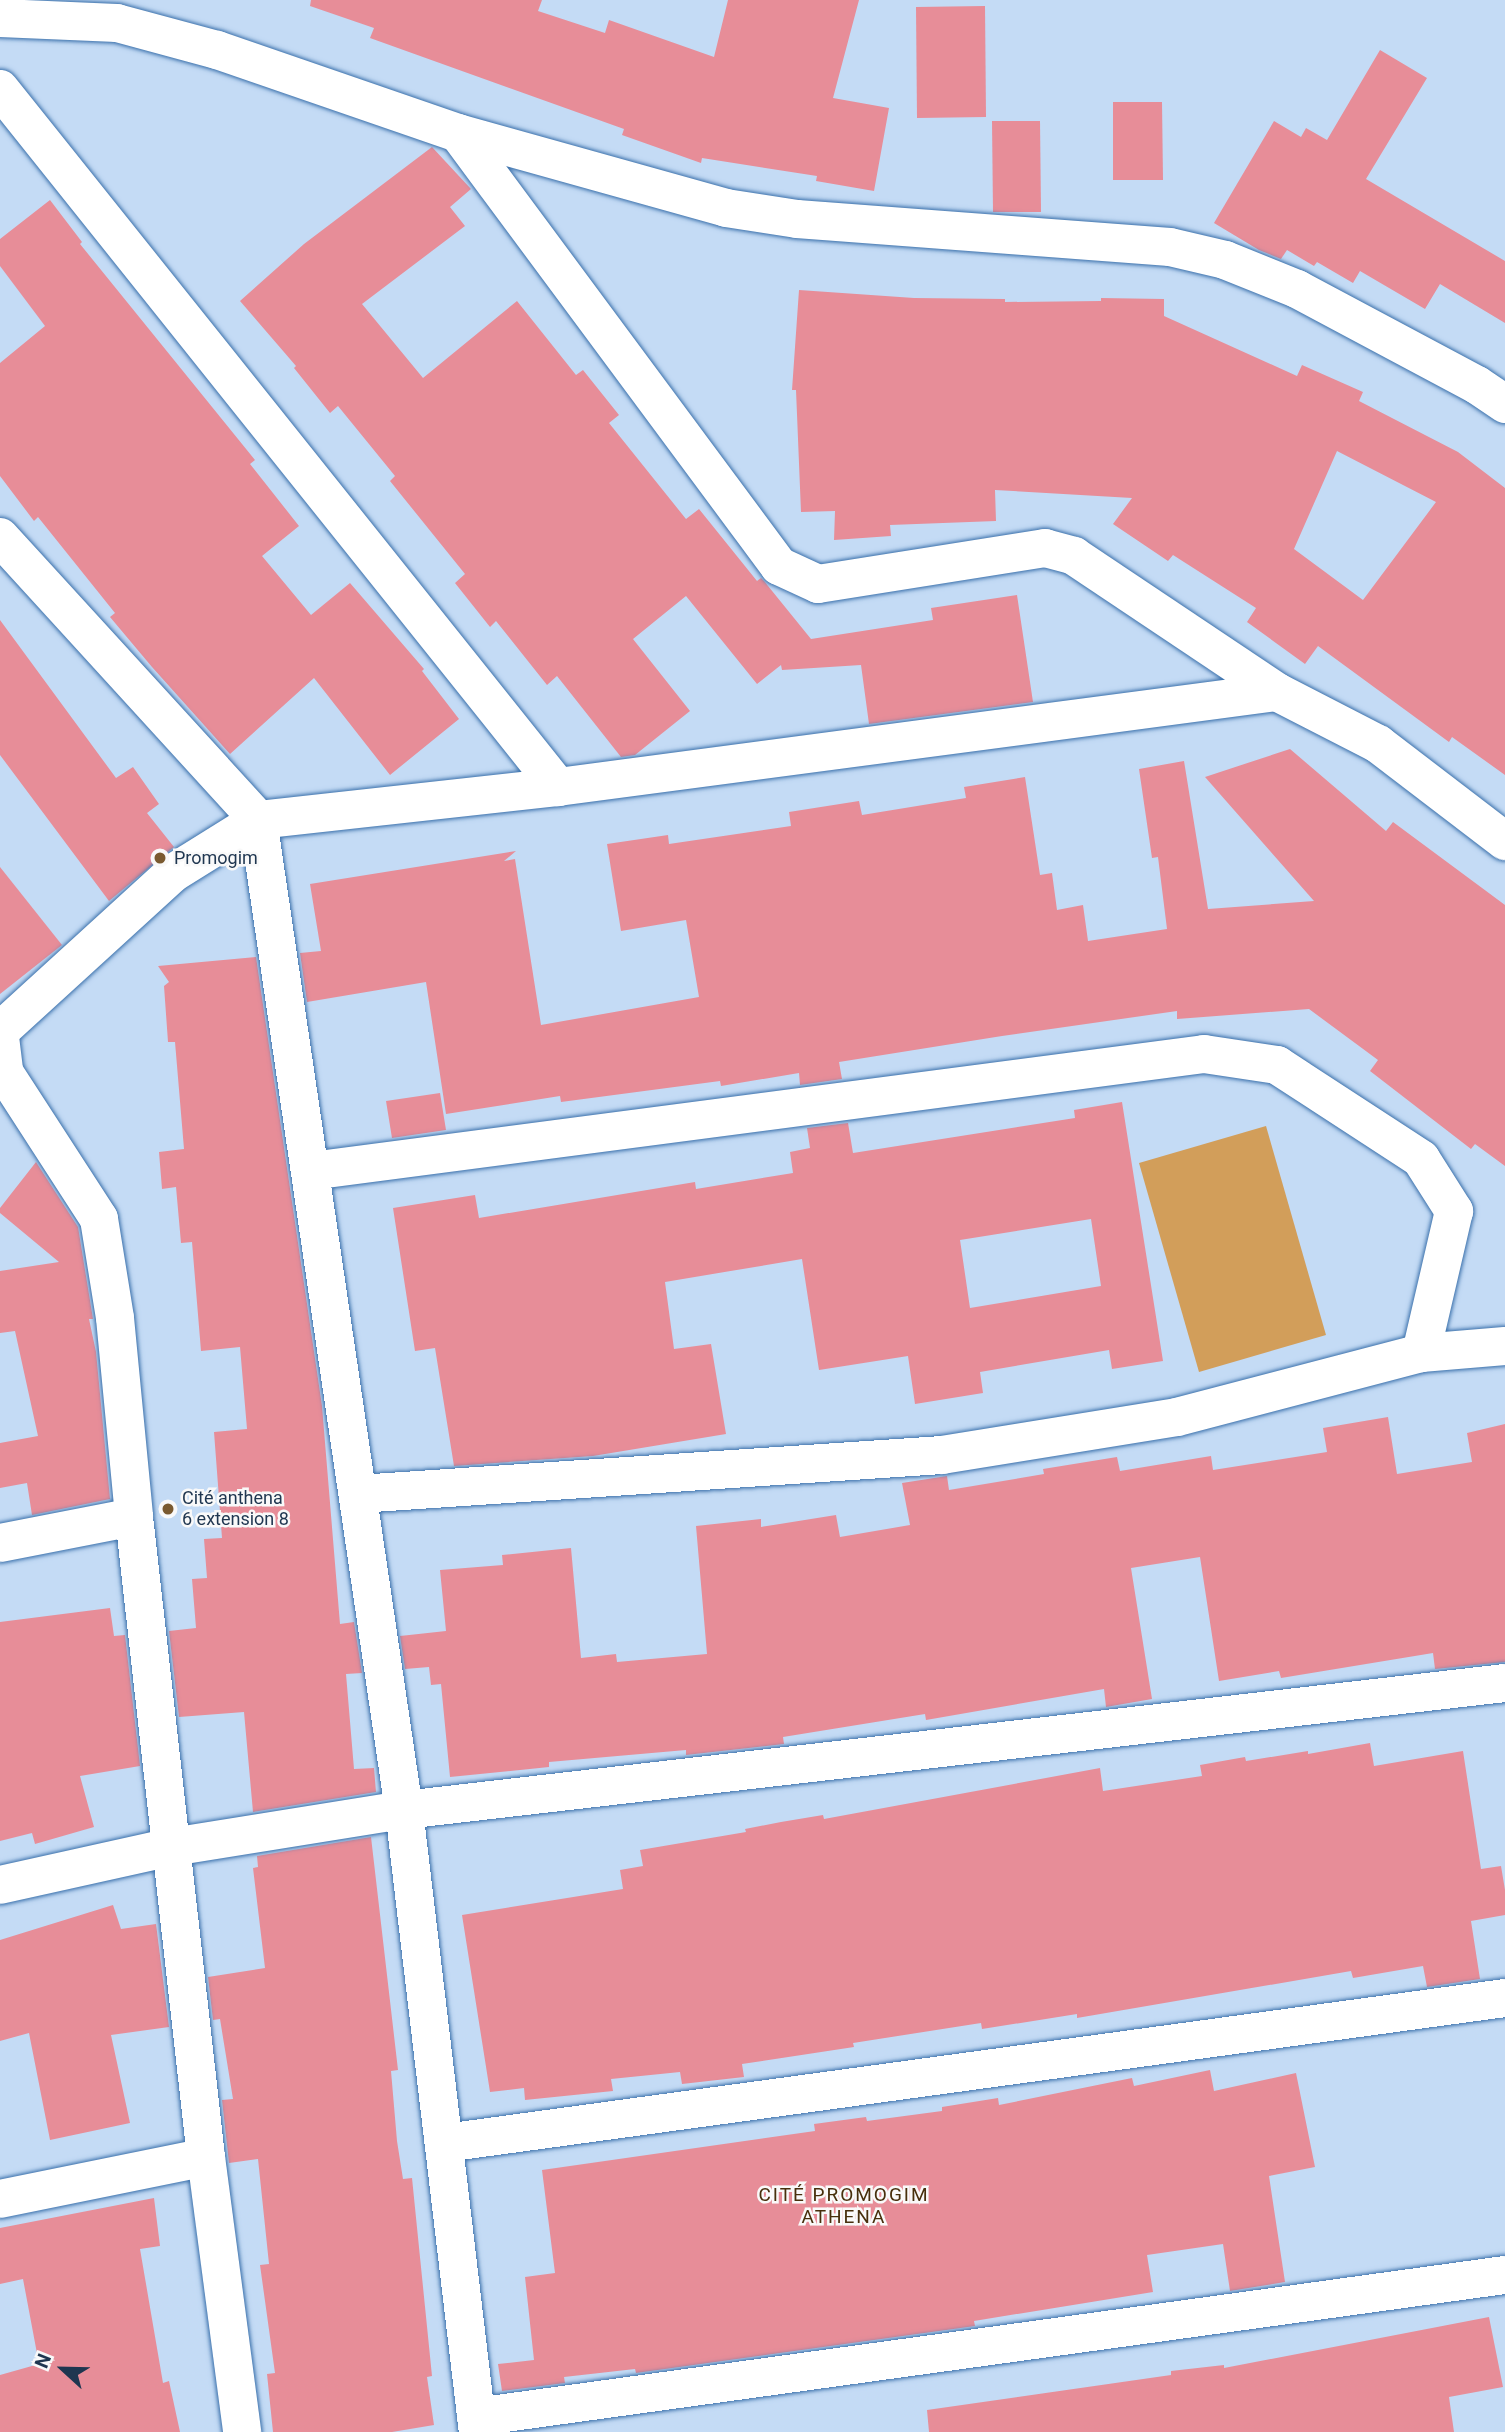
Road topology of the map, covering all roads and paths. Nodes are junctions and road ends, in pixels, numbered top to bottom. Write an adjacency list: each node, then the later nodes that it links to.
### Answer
1 (0, 18): 3 (street)
2 (0, 89): 7 (street)
3 (458, 133): 4 (street); 6 (street)
4 (1505, 404)
5 (0, 537): 8 (street)
6 (1277, 692): 7 (street); 9 (street)
7 (558, 787): 8 (street)
8 (258, 820): 10 (street); 12 (street)
9 (1505, 841)
10 (0, 1031)
11 (0, 1037): 16 (street)
12 (311, 1171): 14 (street); 15 (street)
13 (1505, 1346): 14 (street)
14 (1421, 1353): 15 (street)
15 (358, 1494): 19 (street)
16 (134, 1517): 17 (street); 20 (street)
17 (0, 1543)
18 (1505, 1682): 19 (street)
19 (404, 1810): 20 (street); 23 (street)
20 (172, 1847): 21 (street); 24 (street)
21 (0, 1885)
22 (1505, 1998): 23 (street)
23 (445, 2143): 27 (street)
24 (206, 2157): 25 (street); 28 (street)
25 (0, 2199)
26 (1505, 2275): 27 (street)
27 (477, 2425)
28 (242, 2432)

